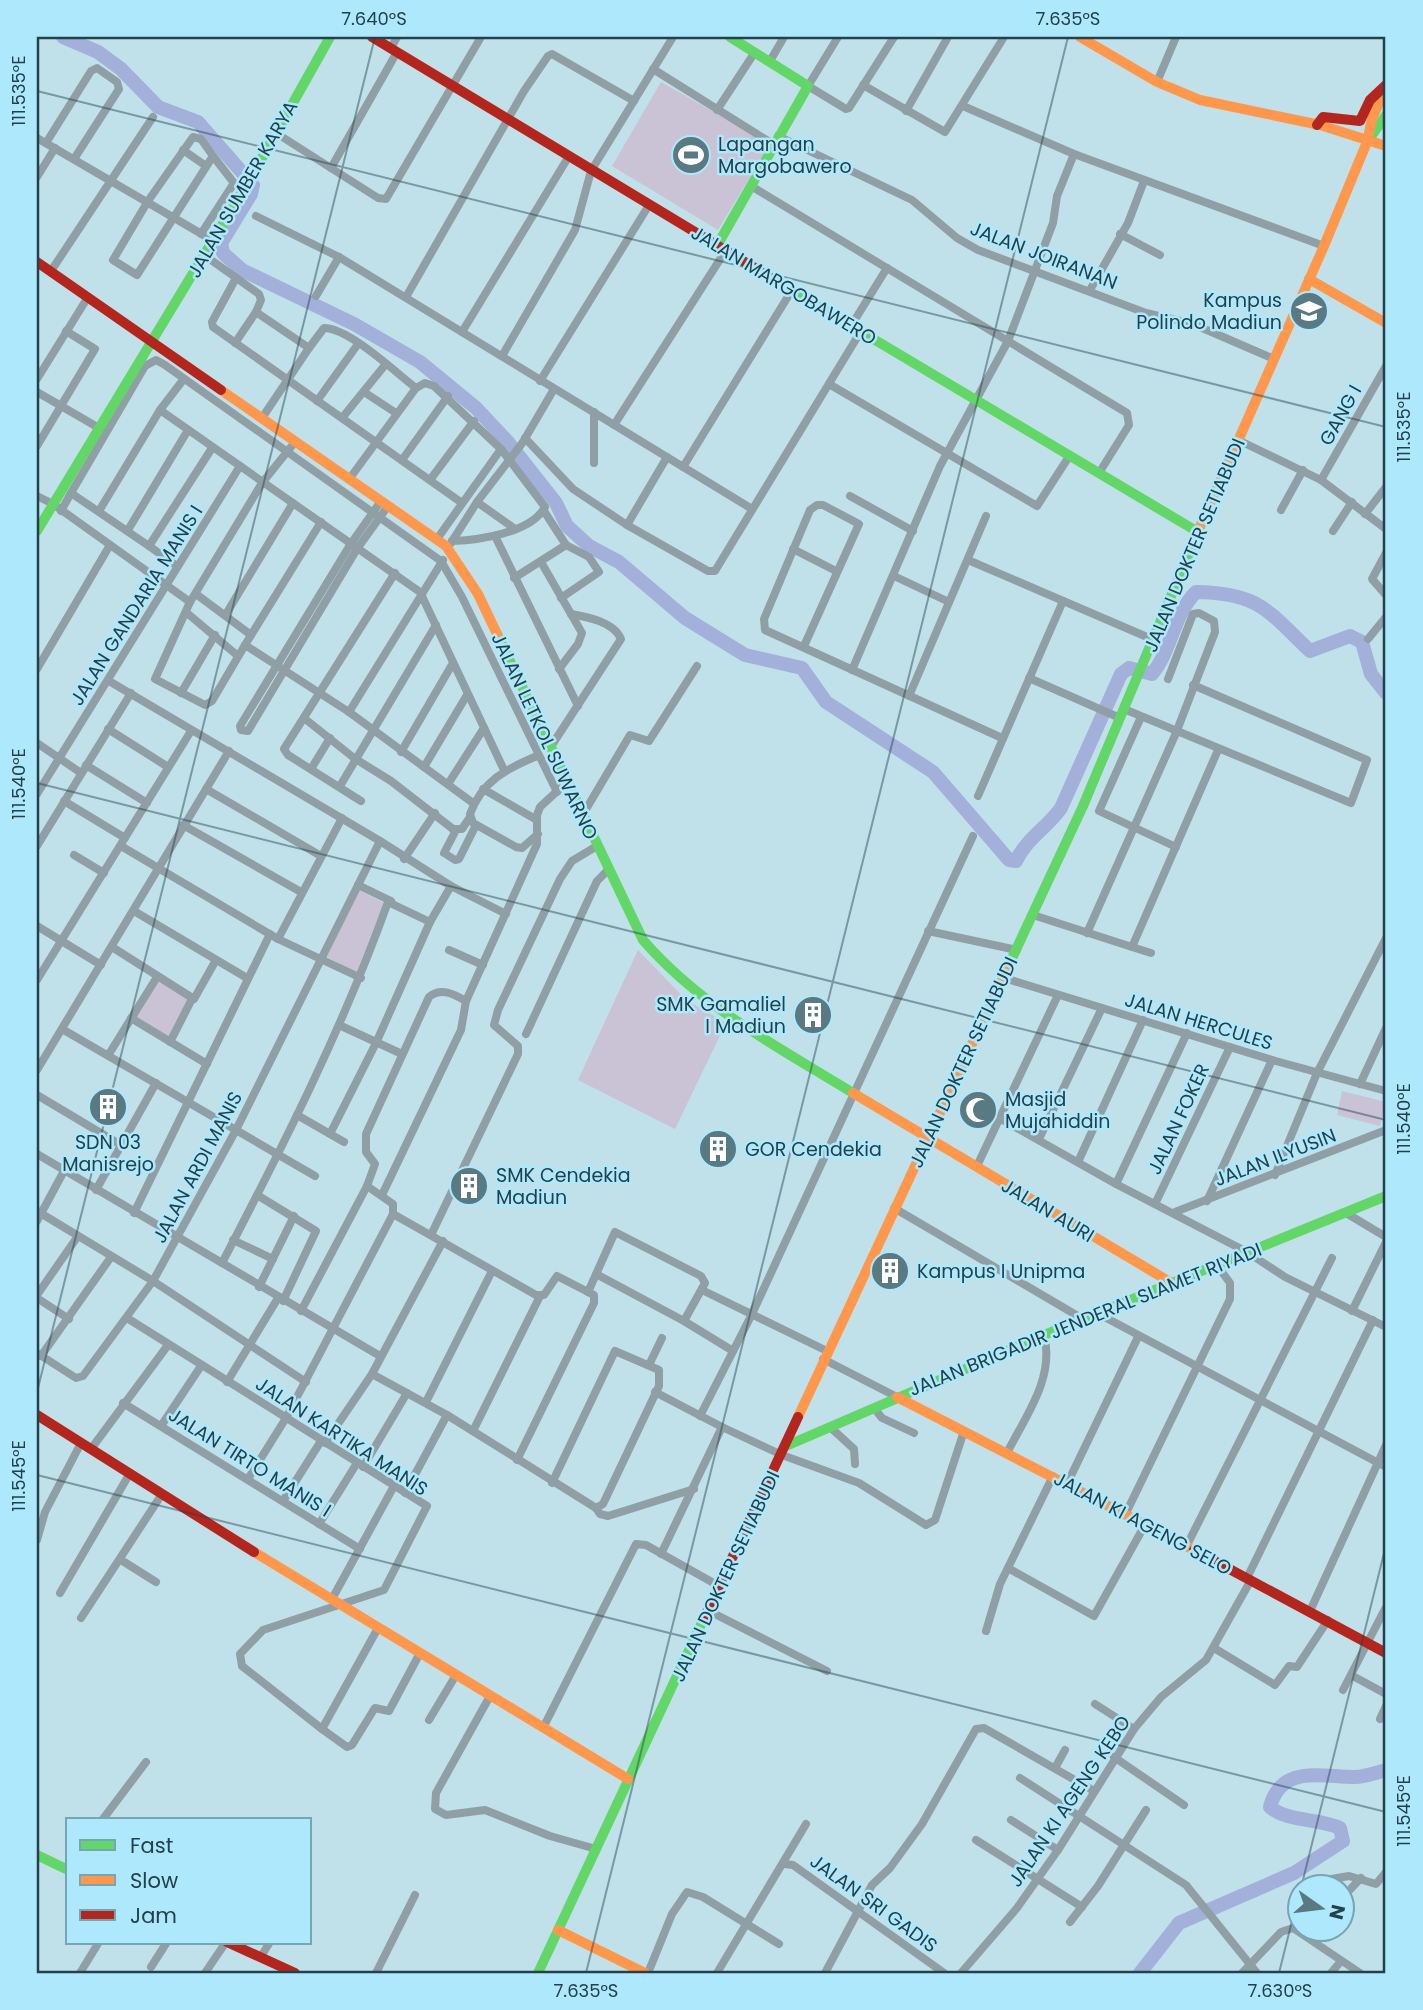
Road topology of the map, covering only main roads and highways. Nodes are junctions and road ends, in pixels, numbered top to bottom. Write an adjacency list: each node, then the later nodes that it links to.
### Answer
1 (330, 37): 14 (main road, JALAN SUMBER KARYA)
2 (372, 37): 10 (main road, JALAN MARGOBAWERO)
3 (730, 37): 10 (main road)
4 (1080, 37): 7 (main road)
5 (1386, 85): 7 (main road); 8 (main road)
6 (1386, 115): 8 (main road)
7 (1317, 125): 8 (main road)
8 (1367, 142): 9 (main road); 12 (main road, JALAN DOKTER SETIABUDI)
9 (1386, 146)
10 (722, 247): 16 (main road, JALAN MARGOBAWERO)
11 (37, 262): 14 (main road, JALAN LETKOL SUWARNO)
12 (1309, 279): 13 (main road); 16 (main road, JALAN DOKTER SETIABUDI)
13 (1386, 323)
14 (151, 340): 15 (main road, JALAN SUMBER KARYA); 17 (main road, JALAN LETKOL SUWARNO)
15 (37, 531)
16 (1198, 532): 17 (main road, JALAN DOKTER SETIABUDI)
17 (927, 1138): 19 (main road, JALAN AURI); 22 (main road, JALAN DOKTER SETIABUDI)
18 (1386, 1196): 19 (main road, JALAN BRIGADIR JENDERAL SLAMET RIYADI)
19 (1170, 1282): 20 (main road, JALAN BRIGADIR JENDERAL SLAMET RIYADI)
20 (897, 1397): 22 (main road, JALAN BRIGADIR JENDERAL SLAMET RIYADI); 23 (main road, JALAN KI AGENG SELO)
21 (37, 1415): 24 (main road)
22 (784, 1450): 24 (main road, JALAN DOKTER SETIABUDI)
23 (1386, 1653)
24 (628, 1779): 27 (main road, JALAN DOKTER SETIABUDI)
25 (37, 1855): 26 (main road)
26 (66, 1869)
27 (558, 1930): 30 (main road, JALAN DOKTER SETIABUDI); 31 (main road)
28 (230, 1944): 29 (main road)
29 (295, 1973)
30 (538, 1973)
31 (647, 1973)

